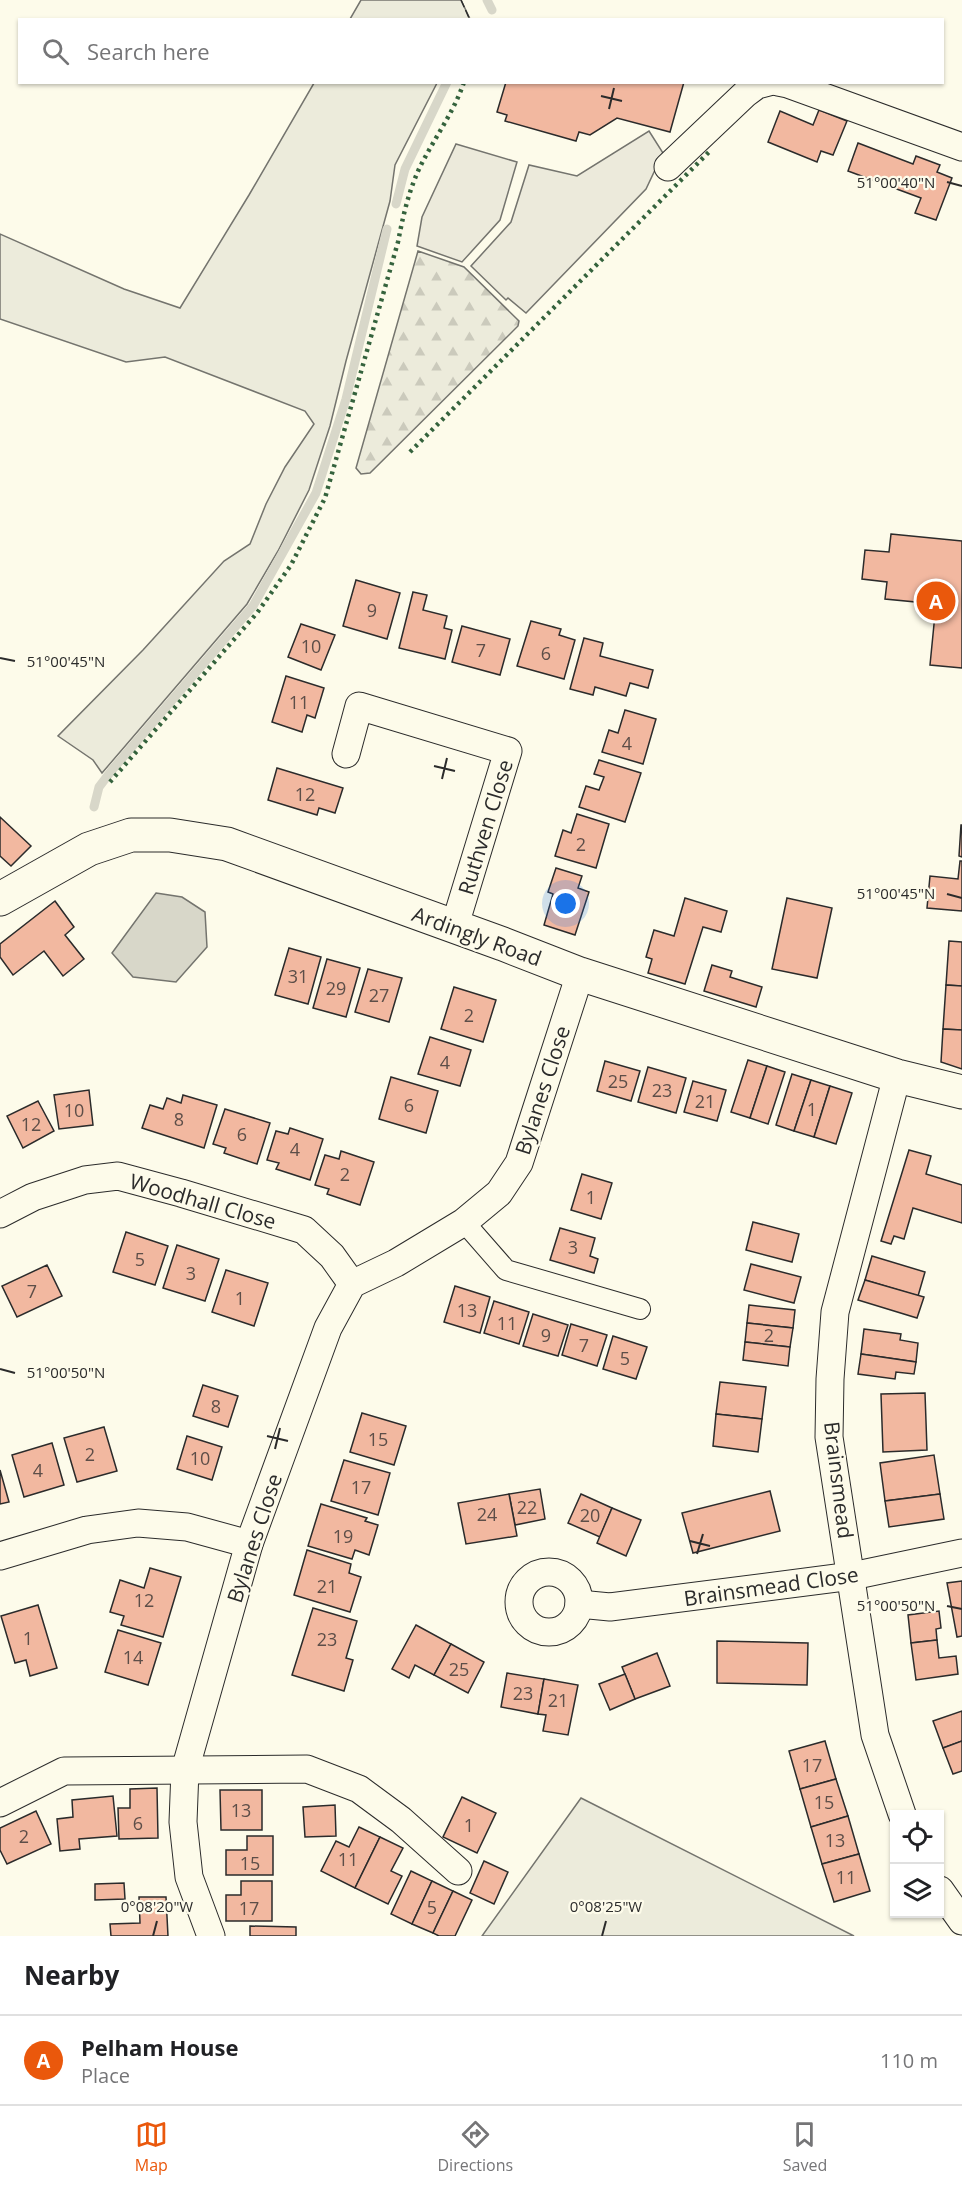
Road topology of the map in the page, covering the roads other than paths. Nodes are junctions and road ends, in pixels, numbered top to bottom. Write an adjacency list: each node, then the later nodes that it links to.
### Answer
1 (761, 84): 4 (street)
2 (788, 84): 3 (street)
3 (962, 147)
4 (668, 167)
5 (346, 754): 7 (street, Ruthven Close)
6 (0, 899): 7 (street, Ardingly Road)
7 (454, 928): 8 (street, Ardingly Road)
8 (580, 974): 9 (street, Ardingly Road); 12 (street, Bylanes Close)
9 (897, 1076): 10 (street, Ardingly Road); 18 (street, Brainsmead)
10 (962, 1092)
11 (0, 1214): 13 (street, Woodhall Close)
12 (464, 1222): 13 (street, Bylanes Close); 14 (street)
13 (352, 1284): 15 (street, Bylanes Close)
14 (640, 1309)
15 (249, 1544): 17 (street); 20 (street, Bylanes Close)
16 (962, 1553): 18 (street, Brainsmead Close)
17 (0, 1556)
18 (852, 1576): 19 (street, Brainsmead Close); 22 (street, Brainsmead)
19 (579, 1604)
20 (185, 1770): 21 (street); 23 (street); 26 (street, Bylanes Close)
21 (0, 1803)
22 (900, 1810)
23 (458, 1871)
24 (944, 1897): 25 (street)
25 (962, 1922)
26 (211, 1936)

